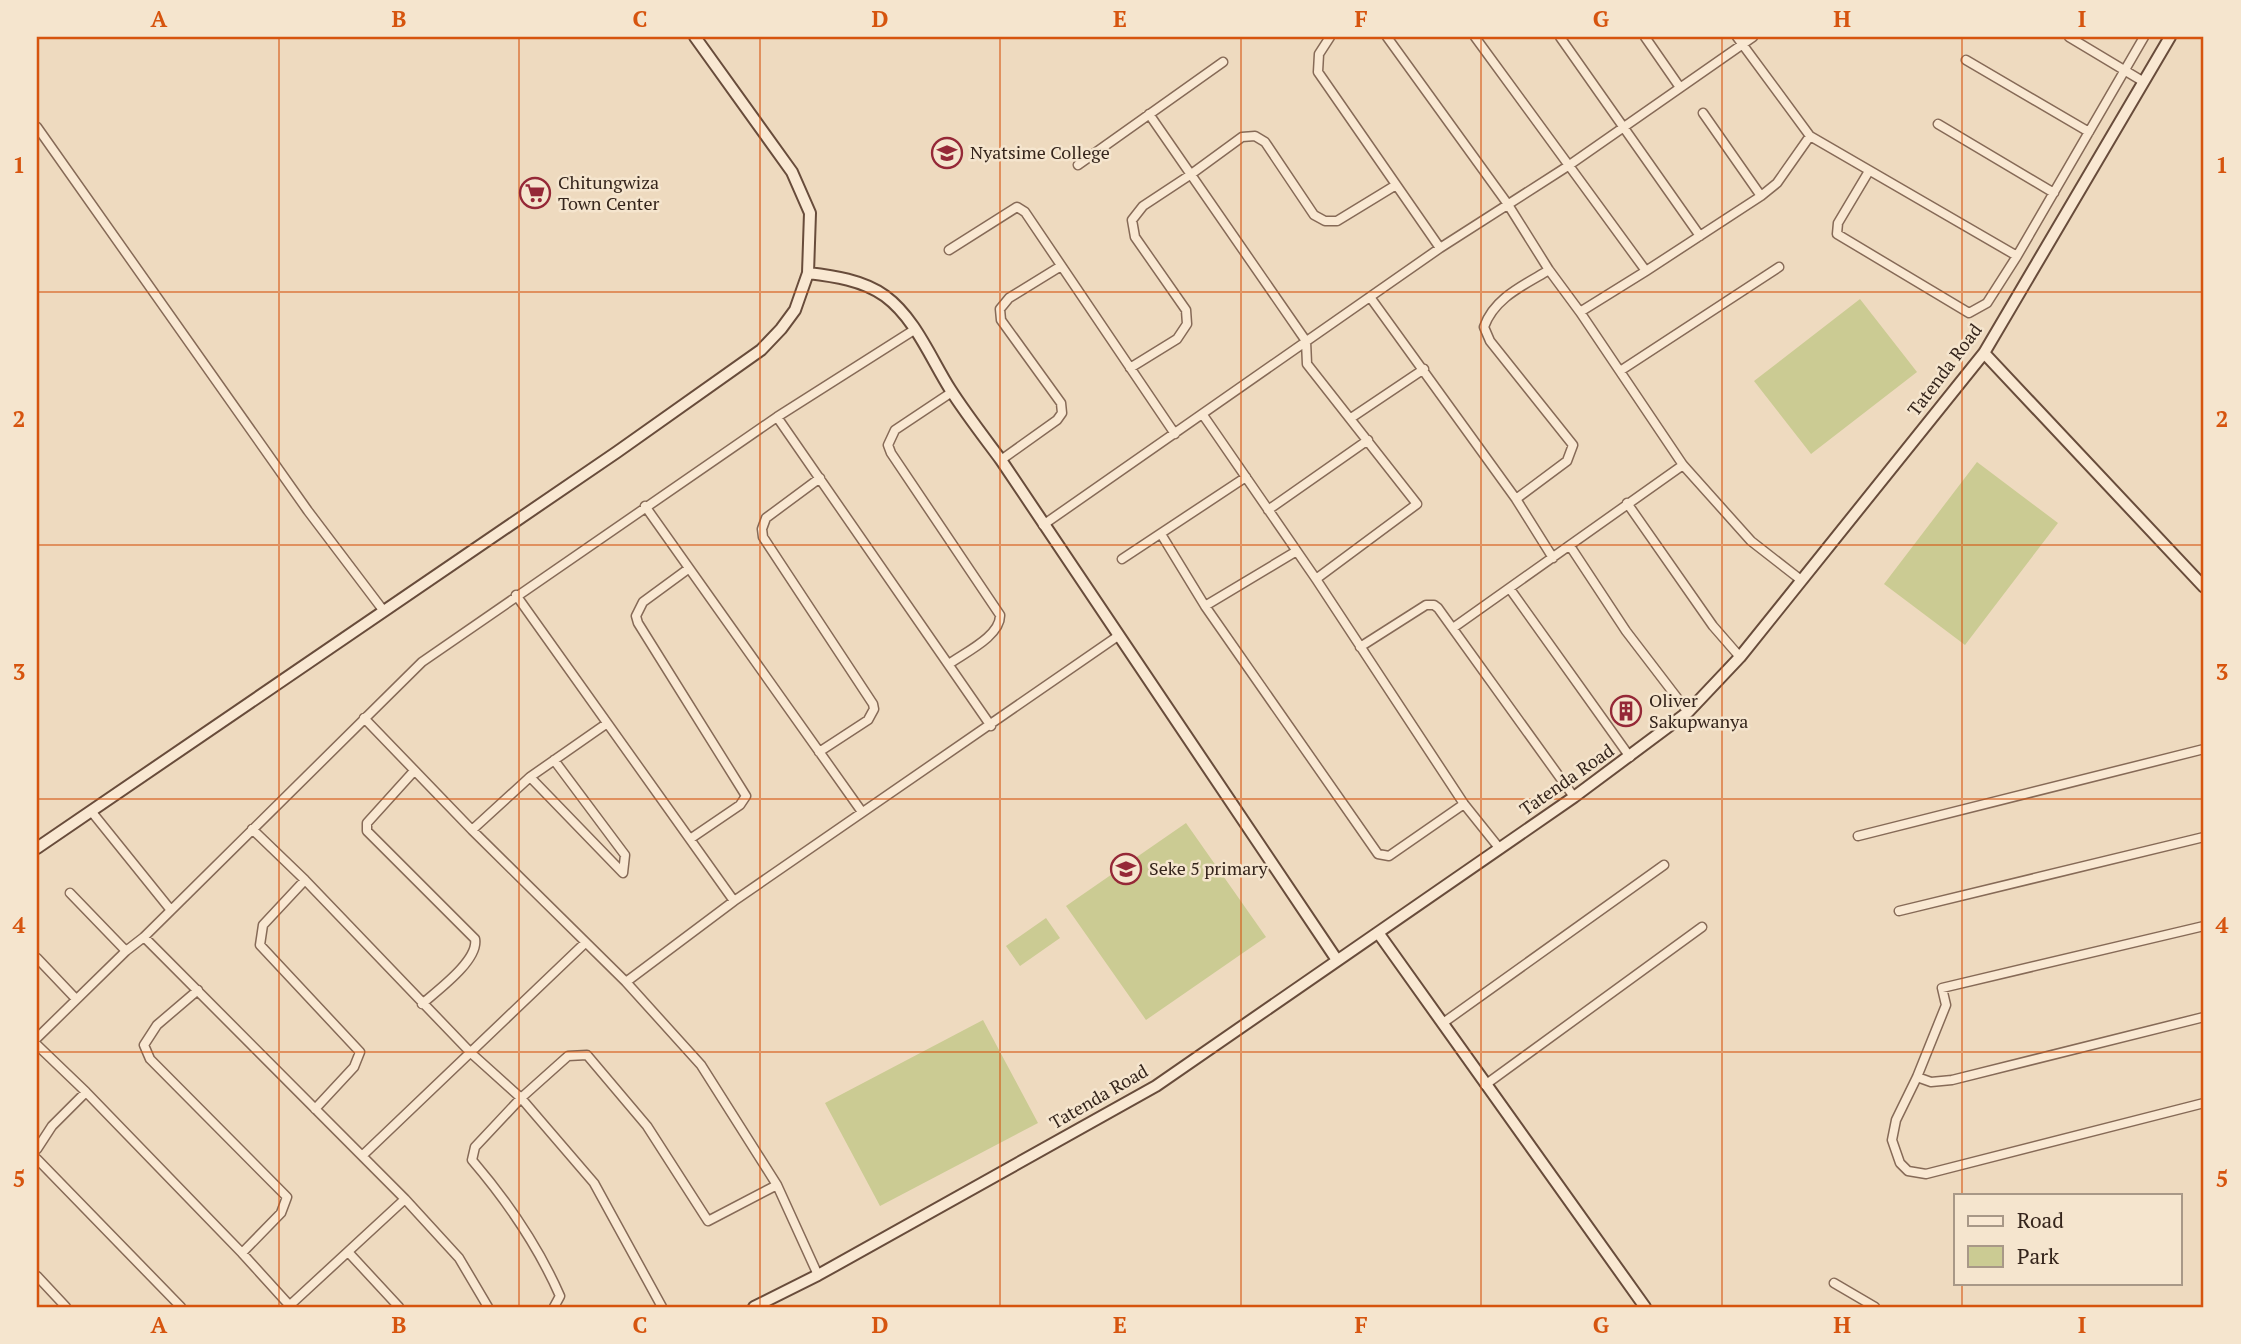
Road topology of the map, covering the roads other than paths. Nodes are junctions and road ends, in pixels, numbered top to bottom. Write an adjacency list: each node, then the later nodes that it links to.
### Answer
1 (695, 37): 40 (street)
2 (1330, 37): 28 (street)
3 (1387, 37): 31 (street)
4 (1475, 37): 25 (street)
5 (1560, 37): 21 (street)
6 (1645, 37): 16 (street)
7 (1753, 37): 11 (street)
8 (2069, 37): 14 (street)
9 (2144, 37): 14 (street)
10 (2171, 37): 15 (street, Tatenda Road)
11 (1740, 40): 16 (street); 23 (street)
12 (1966, 60): 22 (street)
13 (1223, 62): 18 (street)
14 (2125, 70): 15 (street); 22 (street)
15 (2144, 82): 45 (street, Tatenda Road)
16 (1679, 86): 21 (street)
17 (1703, 113): 30 (street)
18 (1149, 114): 24 (street); 27 (street)
19 (1938, 124): 29 (street)
20 (37, 127): 76 (street)
21 (1623, 127): 25 (street); 32 (street)
22 (2089, 132): 29 (street)
23 (1810, 136): 26 (street); 30 (street)
24 (1078, 165)
25 (1568, 166): 31 (street); 39 (street)
26 (1869, 171): 35 (street); 35 (street)
27 (1190, 175): 28 (street); 44 (street); 46 (street)
28 (1396, 185): 33 (street)
29 (2054, 193): 35 (street)
30 (1761, 195): 32 (street)
31 (1507, 204): 33 (street); 38 (street)
32 (1700, 236): 39 (street)
33 (1440, 248): 41 (street)
34 (949, 250): 36 (street)
35 (2017, 256)
36 (1061, 266): 46 (street); 55 (street)
37 (1779, 267): 48 (street)
38 (1549, 270): 42 (street); 59 (street)
39 (1646, 271): 42 (street)
40 (807, 273): 43 (street); 76 (street)
41 (1370, 297): 44 (street); 47 (street)
42 (1580, 312): 48 (street)
43 (914, 330): 49 (street); 51 (street)
44 (1306, 341): 50 (street); 52 (street)
45 (1984, 353): 71 (street, Tatenda Road); 72 (street)
46 (1130, 368): 53 (street)
47 (1423, 369): 52 (street); 59 (street)
48 (1620, 371): 56 (street)
49 (952, 393): 55 (street); 81 (street)
50 (1203, 415): 53 (street); 57 (street)
51 (777, 417): 58 (street); 61 (street)
52 (1351, 418): 54 (street)
53 (1175, 434): 63 (street)
54 (1368, 440): 62 (street); 70 (street)
55 (1001, 460): 63 (street)
56 (1684, 465): 60 (street); 71 (street)
57 (1246, 477): 62 (street); 64 (street)
58 (820, 478): 81 (street); 87 (street)
59 (1516, 499): 67 (street)
60 (1627, 503): 65 (street); 80 (street)
61 (645, 506): 69 (street); 74 (street)
62 (1268, 510): 66 (street)
63 (1043, 526): 78 (street)
64 (1160, 534): 68 (street); 75 (street)
65 (1570, 546): 67 (street); 82 (street)
66 (1295, 552): 70 (street); 75 (street)
67 (1553, 558): 73 (street)
68 (1122, 559)
69 (688, 569): 87 (street); 100 (street)
70 (1316, 579): 79 (street)
71 (1801, 580): 80 (street, Tatenda Road)
72 (2204, 587)
73 (1510, 589): 77 (street); 88 (street)
74 (516, 595): 83 (street); 84 (street)
75 (1205, 606): 93 (street)
76 (383, 610): 94 (street)
77 (1453, 628): 79 (street); 92 (street)
78 (1118, 636): 85 (street); 116 (street)
79 (1360, 647): 93 (street)
80 (1740, 657): 82 (street, Tatenda Road)
81 (948, 664): 85 (street)
82 (1688, 712): 88 (street, Tatenda Road)
83 (364, 718): 90 (street); 96 (street)
84 (606, 724): 89 (street); 100 (street)
85 (991, 726): 95 (street)
86 (2204, 749): 98 (street)
87 (819, 751): 95 (street)
88 (1630, 757): 92 (street, Tatenda Road)
89 (554, 760): 91 (street); 91 (street)
90 (414, 771): 97 (street); 120 (street)
91 (530, 777): 97 (street)
92 (1574, 797): 102 (street, Tatenda Road)
93 (1464, 804): 102 (street)
94 (91, 811): 101 (street); 107 (street)
95 (862, 812): 106 (street)
96 (252, 829): 104 (street); 107 (street)
97 (472, 830): 113 (street)
98 (1858, 836)
99 (2204, 837): 108 (street)
100 (691, 839): 106 (street)
101 (37, 848)
102 (1500, 849): 111 (street, Tatenda Road)
103 (1664, 865): 122 (street)
104 (305, 880): 120 (street); 131 (street)
105 (70, 893): 114 (street)
106 (734, 901): 117 (street)
107 (170, 909): 112 (street)
108 (1899, 911)
109 (2204, 926): 126 (street)
110 (1702, 927): 127 (street)
111 (1379, 934): 116 (street, Tatenda Road); 122 (street)
112 (144, 937): 114 (street); 118 (street)
113 (585, 943): 117 (street); 125 (street)
114 (126, 951): 119 (street)
115 (37, 958): 119 (street)
116 (1338, 960): 139 (street, Tatenda Road)
117 (626, 982): 135 (street)
118 (198, 990): 131 (street); 137 (street)
119 (76, 999): 123 (street)
120 (422, 1004): 125 (street)
121 (2204, 1017): 126 (street)
122 (1443, 1023): 127 (street)
123 (37, 1038)
124 (37, 1045): 128 (street)
125 (471, 1054): 129 (street); 133 (street)
126 (1917, 1077): 130 (street)
127 (1485, 1085): 150 (street)
128 (86, 1091): 132 (street); 137 (street)
129 (521, 1098): 135 (street); 147 (street); 148 (street)
130 (2204, 1103)
131 (315, 1109): 133 (street)
132 (37, 1149)
133 (363, 1155): 136 (street)
134 (37, 1159): 143 (street)
135 (777, 1185): 139 (street)
136 (405, 1199): 138 (street); 146 (street)
137 (242, 1253): 144 (street)
138 (349, 1253): 144 (street); 145 (street)
139 (818, 1275): 149 (street, Tatenda Road)
140 (37, 1276): 142 (street)
141 (1834, 1283): 151 (street)
142 (66, 1307)
143 (181, 1307)
144 (290, 1307)
145 (399, 1307)
146 (488, 1307)
147 (554, 1307)
148 (662, 1307)
149 (754, 1307)
150 (1645, 1307)
151 (1875, 1307)

